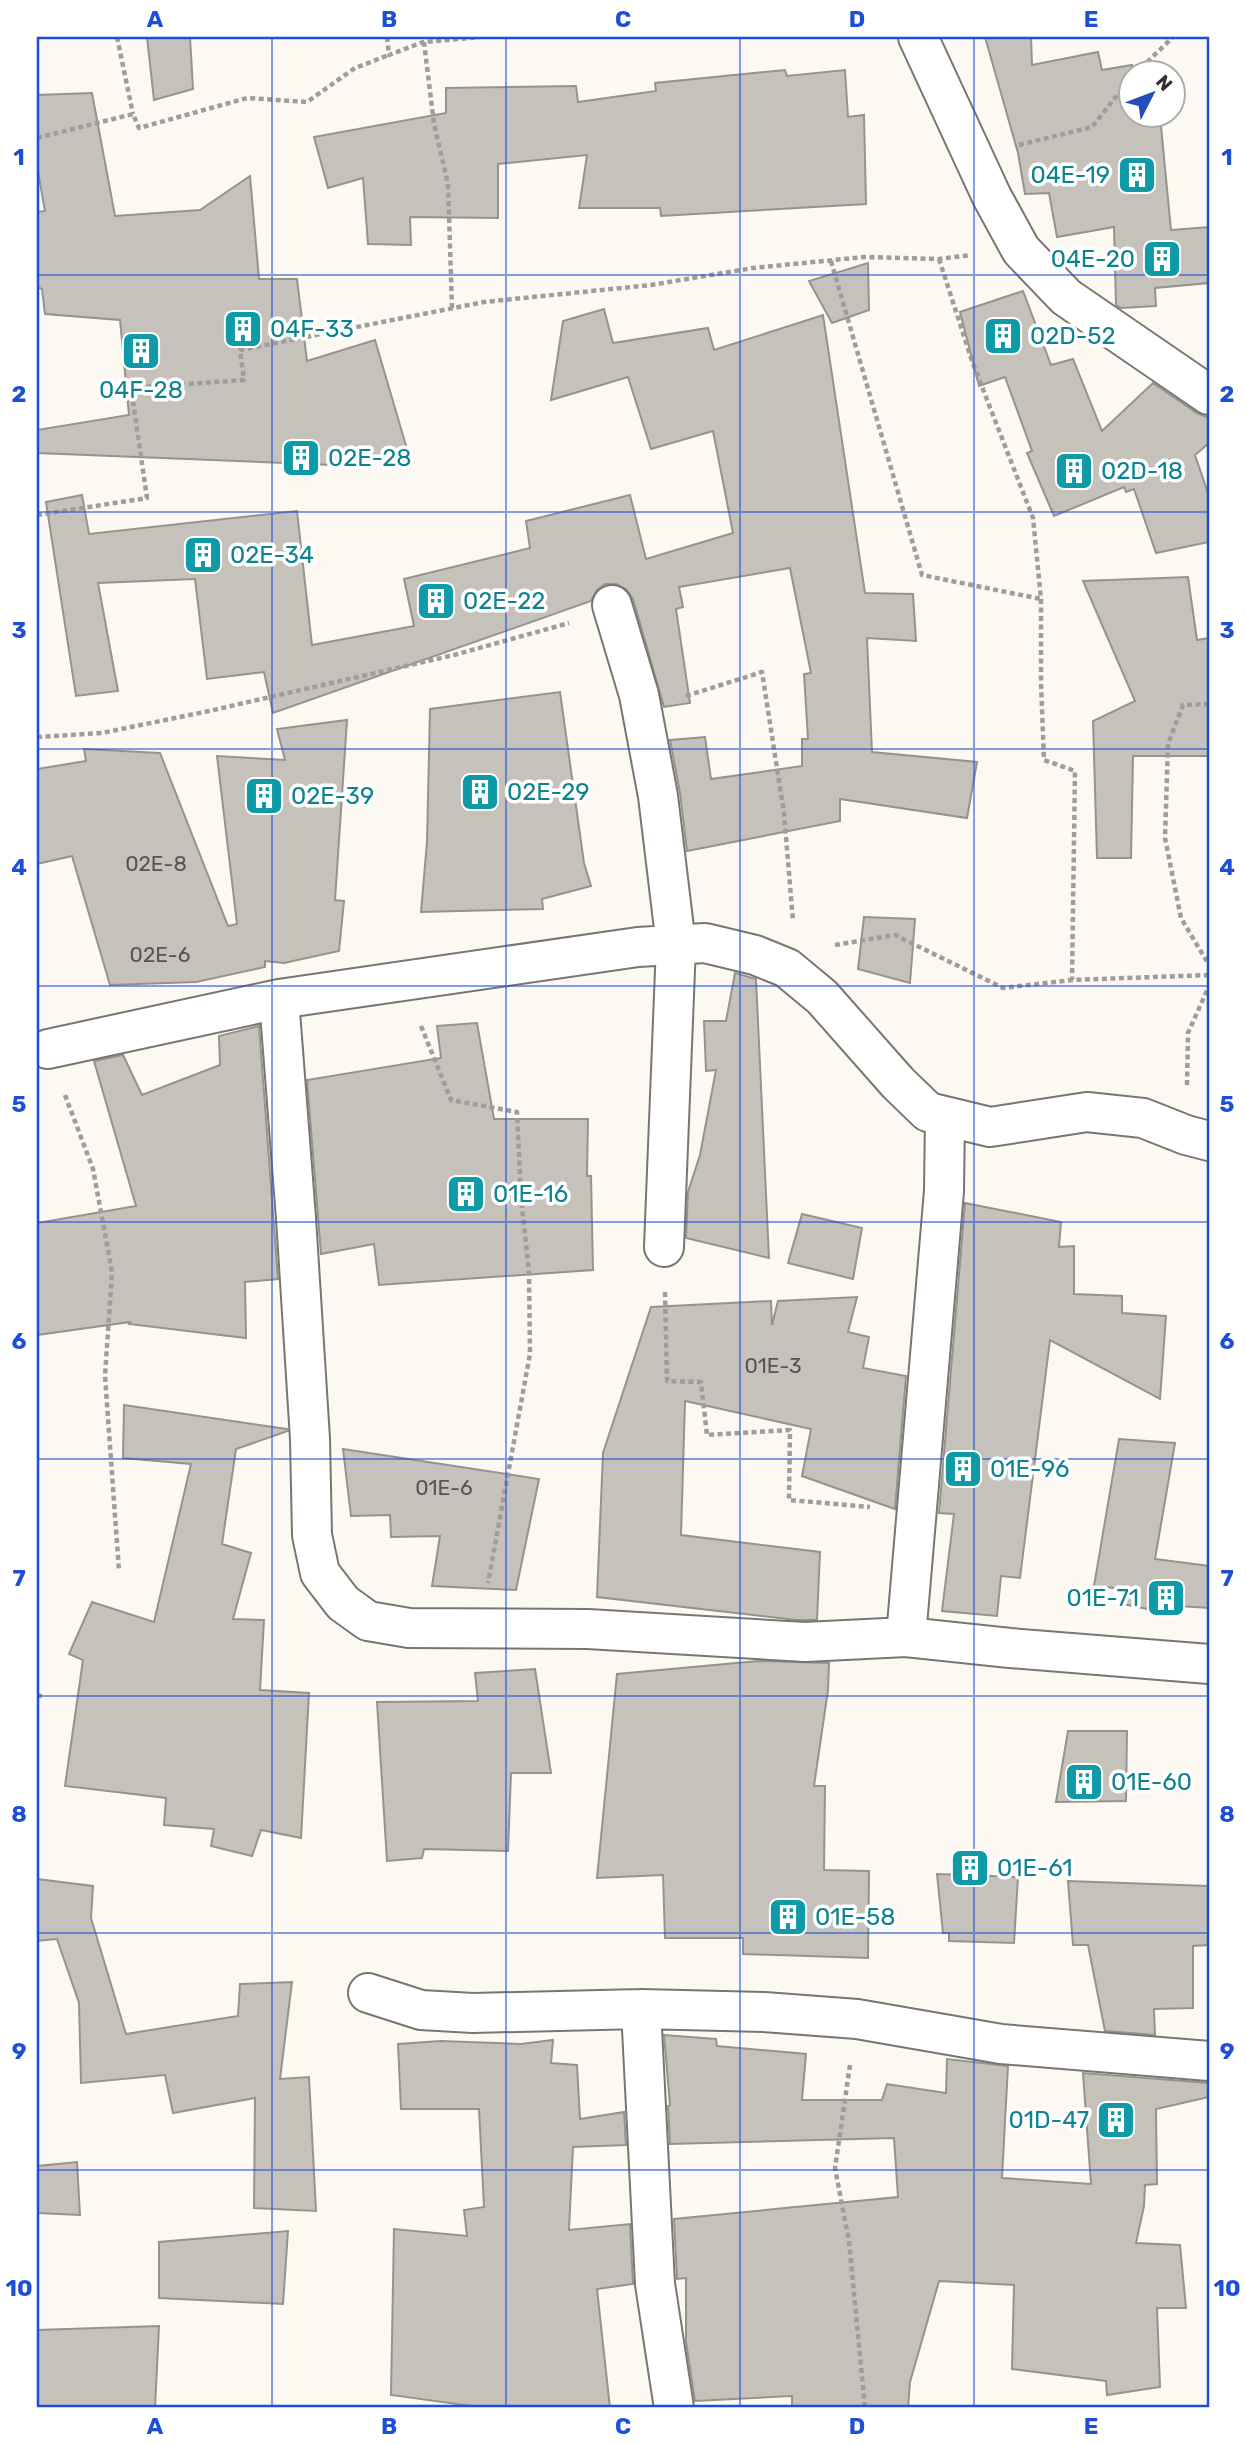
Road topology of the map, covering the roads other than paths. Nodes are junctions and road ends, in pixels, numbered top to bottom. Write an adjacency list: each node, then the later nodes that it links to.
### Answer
1 (918, 37): 2 (street)
2 (1209, 395)
3 (612, 605): 4 (street)
4 (676, 945): 5 (street); 7 (street); 9 (street)
5 (279, 999): 6 (street); 10 (street)
6 (48, 1049)
7 (945, 1117): 8 (street); 10 (street)
8 (1198, 1138)
9 (664, 1247)
10 (906, 1637): 11 (street)
11 (1209, 1664)
12 (368, 1993): 13 (street)
13 (641, 2010): 14 (street); 15 (street)
14 (1209, 2061)
15 (674, 2408)

